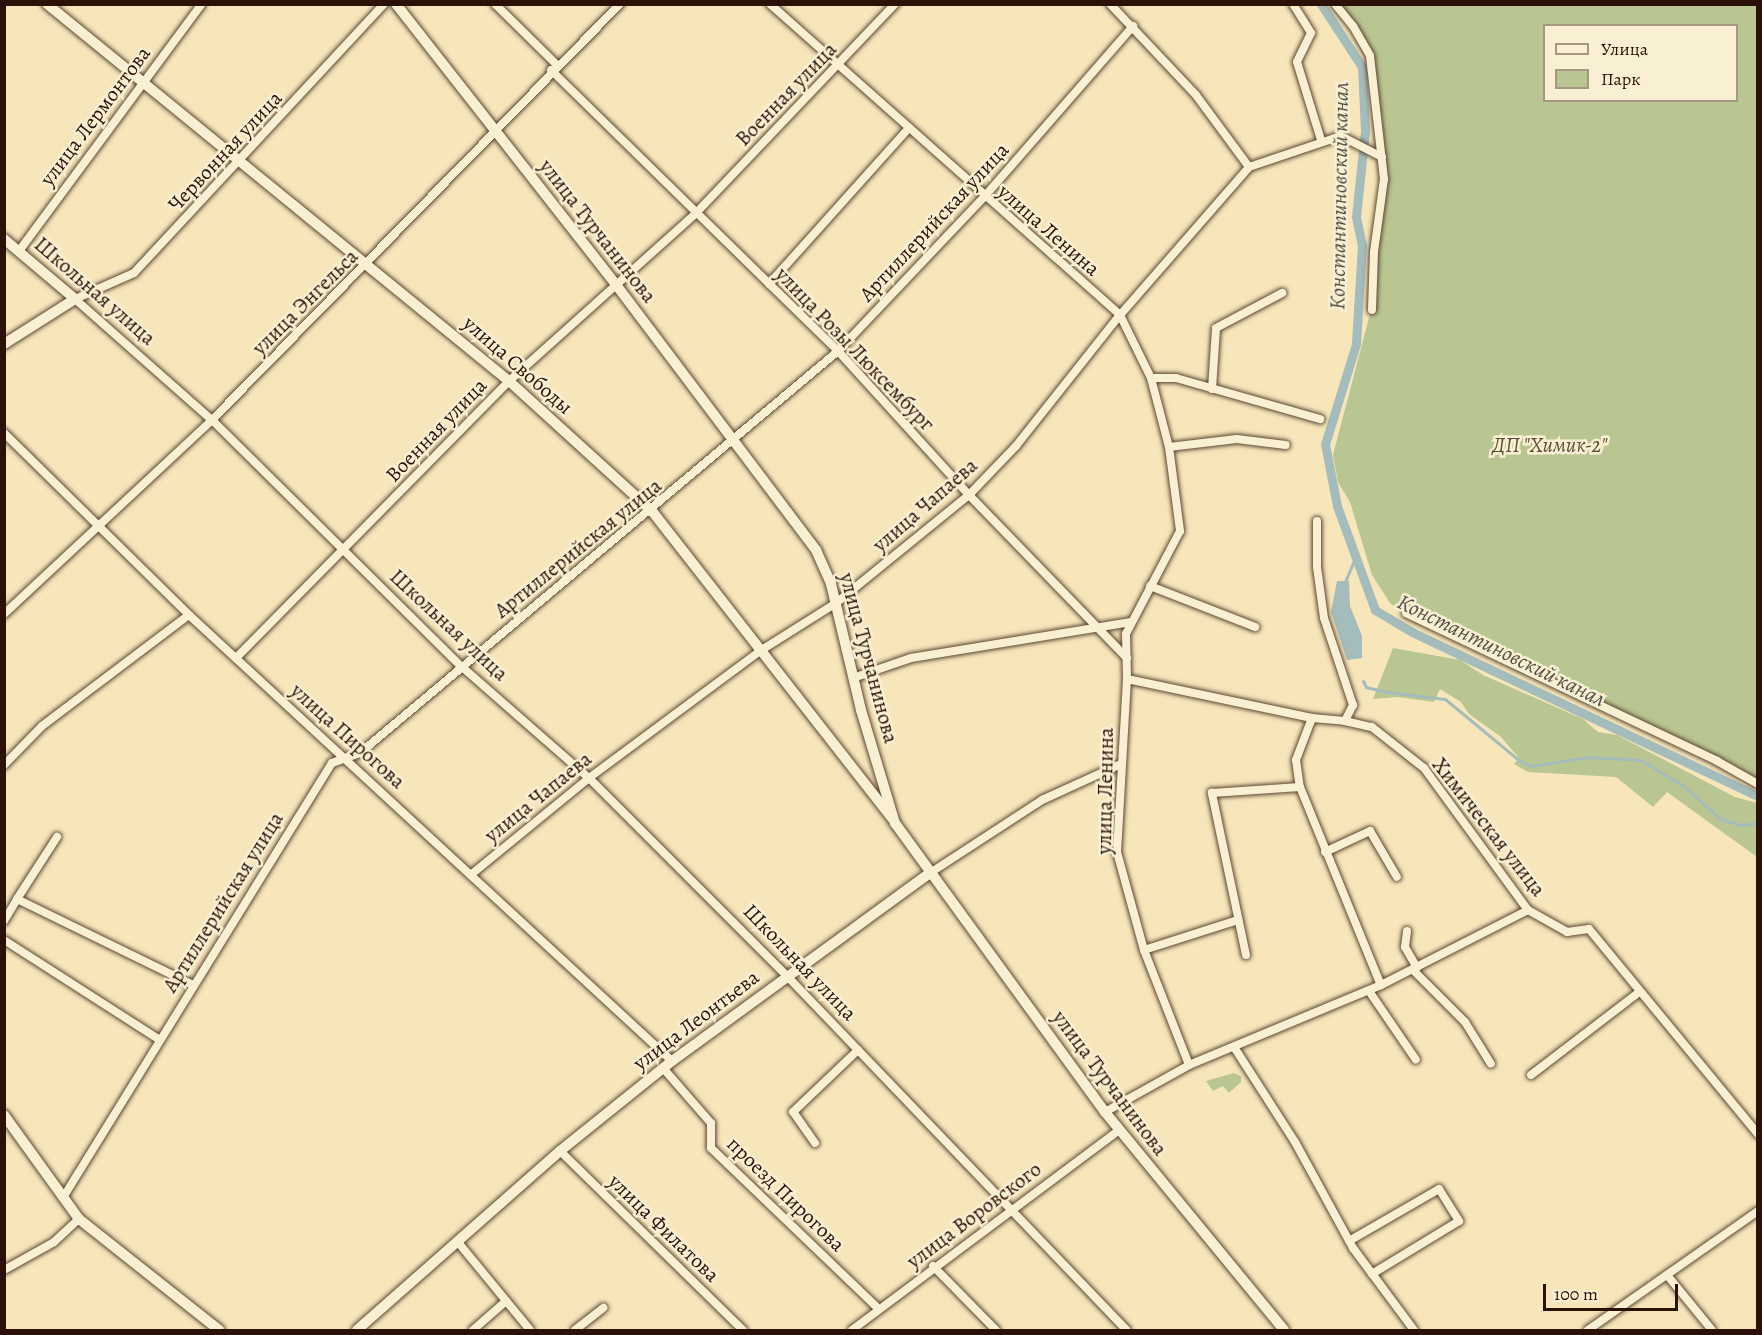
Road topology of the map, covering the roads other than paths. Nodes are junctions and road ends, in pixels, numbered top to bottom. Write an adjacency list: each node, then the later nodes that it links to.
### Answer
1 (47, 4): 15 (street, улица Свободы)
2 (202, 4): 15 (street, улица Лермонтова)
3 (384, 4): 20 (street, Червонная улица)
4 (396, 4): 17 (street, улица Турчанинова)
5 (495, 4): 14 (street, улица Розы Люксембург)
6 (620, 4): 14 (street, улица Энгельса)
7 (770, 4): 13 (street, улица Ленина)
8 (895, 4): 13 (street, Военная улица)
9 (1110, 4): 12 (street)
10 (1293, 4): 18 (street)
11 (1335, 4): 19 (street)
12 (1133, 26): 21 (street); 22 (street, Артиллерийская улица)
13 (840, 66): 16 (street, улица Ленина); 23 (street, Военная улица)
14 (554, 68): 17 (street, улица Энгельса); 23 (street, улица Розы Люксембург)
15 (143, 82): 20 (street, улица Свободы); 25 (street, улица Лермонтова)
16 (909, 128): 22 (street, улица Ленина); 27 (street)
17 (494, 130): 26 (street, улица Энгельса); 28 (street, улица Турчанинова)
18 (1321, 140): 19 (street); 21 (street, улица Чапаева)
19 (1382, 157): 31 (street)
20 (242, 160): 26 (street, улица Свободы); 30 (street, Червонная улица)
21 (1249, 167): 32 (street, улица Чапаева)
22 (984, 197): 32 (street, улица Ленина); 34 (street, Артиллерийская улица)
23 (696, 213): 27 (street, улица Розы Люксембург); 28 (street, Военная улица)
24 (4, 239): 25 (street, Школьная улица)
25 (19, 251): 30 (street, Школьная улица)
26 (367, 265): 36 (street, улица Свободы); 39 (street, улица Энгельса)
27 (769, 284): 34 (street, улица Розы Люксембург)
28 (617, 285): 36 (street, Военная улица); 41 (street, улица Турчанинова)
29 (1282, 292): 37 (street)
30 (75, 299): 33 (street); 39 (street, Школьная улица)
31 (1372, 310)
32 (1120, 315): 35 (street, улица Ленина); 44 (street, улица Чапаева)
33 (4, 344)
34 (838, 351): 41 (street, Артиллерийская улица); 44 (street, улица Розы Люксембург)
35 (1151, 378): 37 (street); 43 (street, улица Ленина)
36 (509, 381): 45 (street, улица Свободы); 48 (street, Военная улица)
37 (1212, 388): 38 (street)
38 (1320, 419)
39 (212, 420): 47 (street, улица Энгельса); 48 (street, Школьная улица)
40 (4, 433): 47 (street, улица Пирогова)
41 (734, 442): 45 (street, Артиллерийская улица); 50 (street, улица Турчанинова)
42 (1286, 445): 43 (street)
43 (1169, 447): 49 (street, улица Ленина)
44 (969, 495): 50 (street, улица Чапаева); 56 (street, улица Розы Люксембург)
45 (652, 511): 57 (street, улица Свободы); 60 (street, Артиллерийская улица)
46 (1317, 521): 64 (street)
47 (97, 524): 52 (street, улица Энгельса); 53 (street, улица Пирогова)
48 (343, 551): 58 (street, Военная улица); 60 (street, Школьная улица)
49 (1150, 586): 54 (street, улица Ленина); 55 (street)
50 (836, 603): 57 (street, улица Чапаева); 61 (street, улица Турчанинова)
51 (1406, 613): 69 (street)
52 (4, 614)
53 (189, 615): 58 (street, улица Пирогова); 67 (street)
54 (1131, 622): 56 (street); 59 (street, улица Ленина)
55 (1255, 627)
56 (1097, 628): 59 (street, улица Розы Люксембург); 61 (street)
57 (760, 651): 68 (street, улица Чапаева); 71 (street, улица Свободы)
58 (236, 658): 65 (street, улица Пирогова)
59 (1127, 658): 62 (street, улица Ленина)
60 (462, 667): 65 (street, Артиллерийская улица); 68 (street, Школьная улица)
61 (853, 678): 71 (street, улица Турчанинова)
62 (1127, 679): 63 (street, Химическая улица); 66 (street, улица Ленина)
63 (1312, 718): 64 (street, Химическая улица); 70 (street)
64 (1345, 721): 78 (street, Химическая улица)
65 (346, 760): 74 (street, улица Пирогова); 87 (street, Артиллерийская улица)
66 (1121, 764): 75 (street, улица Леонтьева); 83 (street, улица Ленина)
67 (4, 765)
68 (589, 778): 74 (street, улица Чапаева); 86 (street, Школьная улица)
69 (1758, 784)
70 (1300, 787): 73 (street); 79 (street)
71 (896, 823): 75 (street, улица Турчанинова)
72 (57, 837): 77 (street)
73 (1325, 852): 76 (street); 88 (street)
74 (473, 873): 95 (street, улица Пирогова)
75 (930, 873): 86 (street, улица Леонтьева); 100 (street, улица Турчанинова)
76 (1397, 877)
77 (16, 899): 80 (street); 87 (street)
78 (1528, 910): 85 (street); 90 (street, Химическая улица)
79 (1238, 920): 83 (street); 84 (street)
80 (4, 921)
81 (1407, 931): 85 (street)
82 (4, 940): 91 (street)
83 (1144, 950): 97 (street, улица Ленина)
84 (1246, 955)
85 (1415, 969): 88 (street); 96 (street)
86 (787, 976): 93 (street, Школьная улица); 95 (street, улица Леонтьева)
87 (192, 984): 91 (street, Артиллерийская улица)
88 (1381, 985): 89 (street)
89 (1368, 991): 92 (street); 94 (street)
90 (1638, 993): 99 (street); 103 (street, Химическая улица)
91 (160, 1040): 106 (street, Артиллерийская улица)
92 (1234, 1047): 97 (street); 111 (street)
93 (858, 1050): 104 (street, Школьная улица); 107 (street, Школьная улица)
94 (1416, 1060)
95 (672, 1061): 98 (street, улица Леонтьева)
96 (1491, 1064)
97 (1189, 1065): 100 (street)
98 (663, 1068): 105 (street, улица Леонтьева); 118 (street, проезд Пирогова)
99 (1532, 1075)
100 (1104, 1112): 102 (street, улица Турчанинова)
101 (4, 1115): 106 (street)
102 (1119, 1130): 107 (street, улица Воровского); 128 (street, улица Турчанинова)
103 (1758, 1134)
104 (815, 1143)
105 (560, 1151): 110 (street, улица Леонтьева); 124 (street, улица Филатова)
106 (64, 1196): 109 (street)
107 (1011, 1209): 112 (street, улица Воровского); 127 (street, Школьная улица)
108 (1758, 1211): 115 (street)
109 (79, 1219): 113 (street); 119 (street)
110 (457, 1241): 116 (street); 120 (street, улица Леонтьева)
111 (1349, 1241): 114 (street); 114 (street)
112 (933, 1266): 118 (street, улица Воровского); 126 (street)
113 (4, 1270)
114 (1371, 1274): 129 (street)
115 (1667, 1275): 130 (street); 131 (street)
116 (506, 1301): 121 (street); 122 (street)
117 (603, 1308): 123 (street)
118 (879, 1310): 125 (street, улица Воровского)
119 (219, 1330)
120 (357, 1330)
121 (472, 1330)
122 (530, 1330)
123 (575, 1330)
124 (743, 1330)
125 (852, 1330)
126 (996, 1330)
127 (1127, 1330)
128 (1284, 1330)
129 (1414, 1330)
130 (1588, 1330)
131 (1712, 1330)

